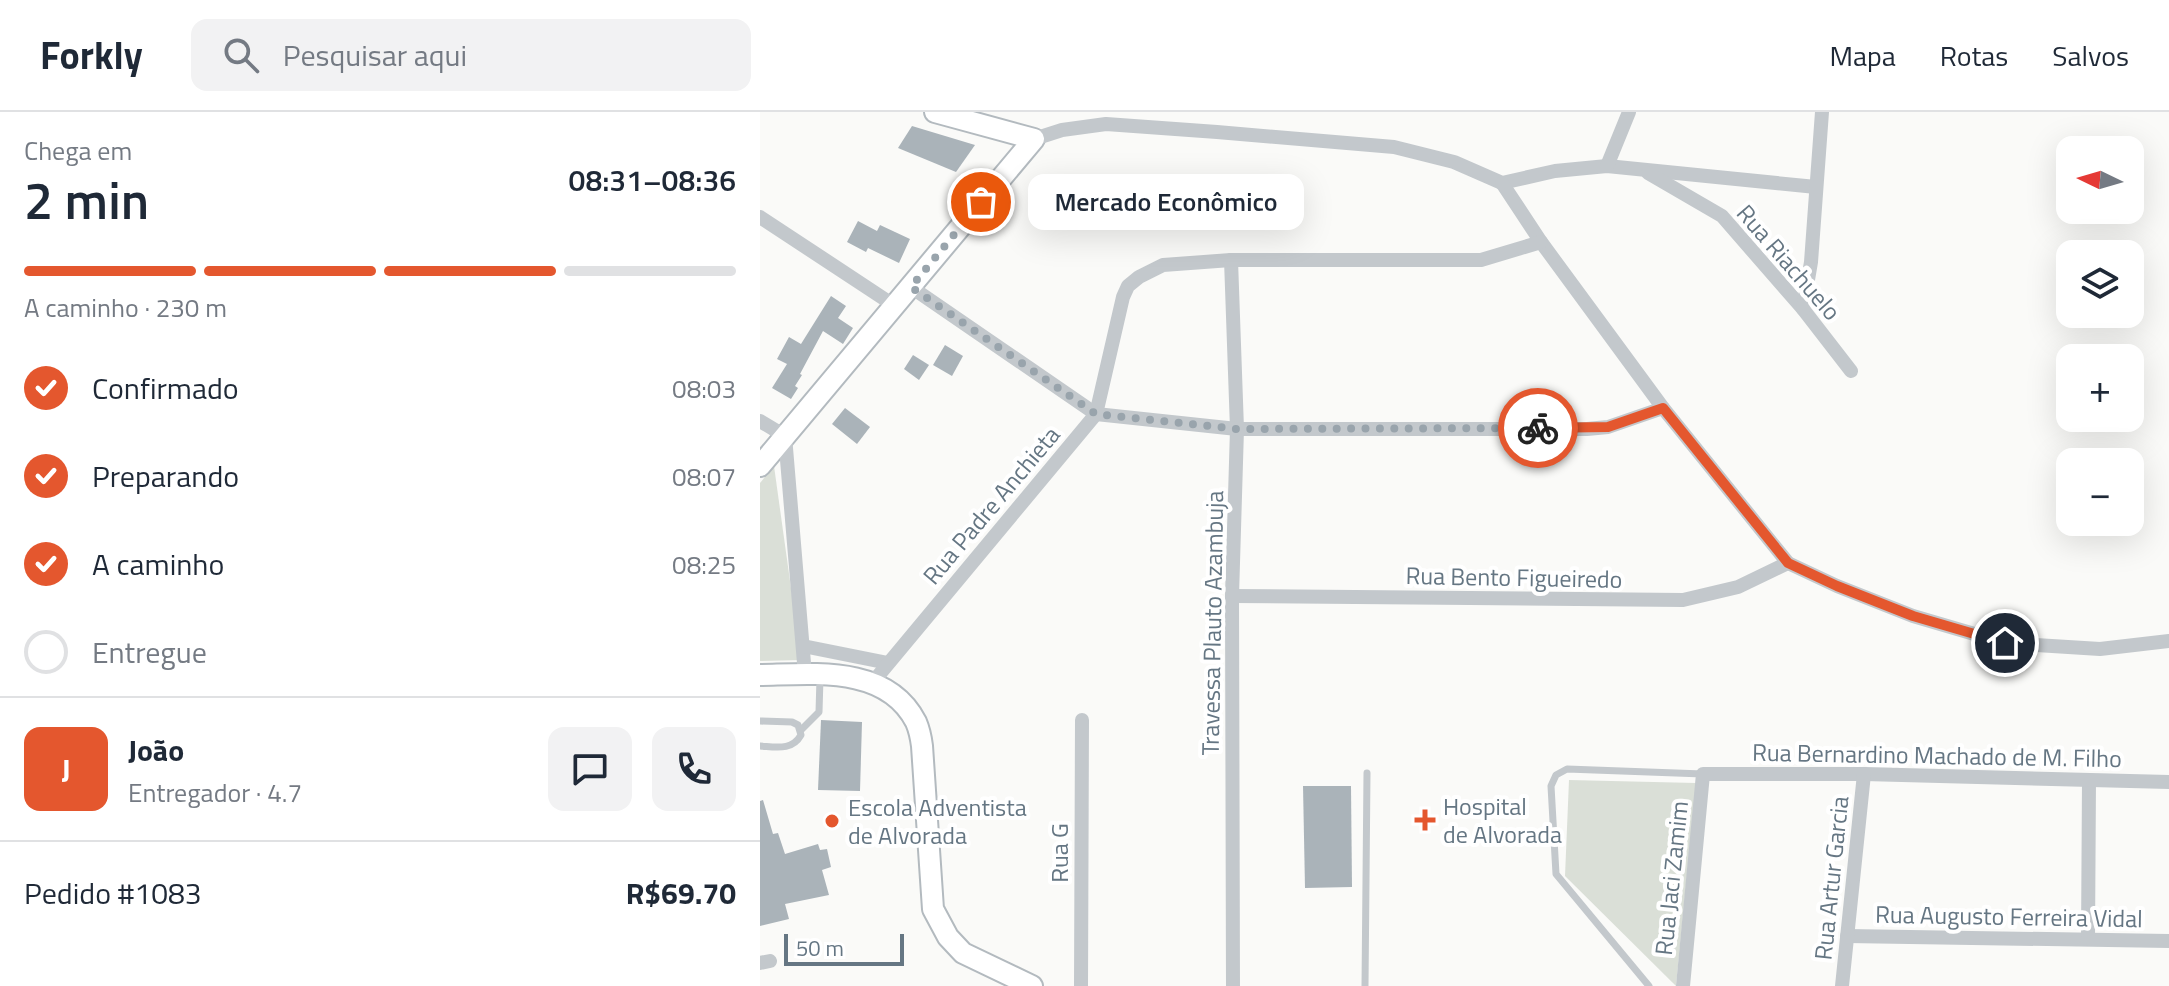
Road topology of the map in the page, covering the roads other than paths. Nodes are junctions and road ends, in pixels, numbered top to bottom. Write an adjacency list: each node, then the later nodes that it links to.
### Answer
1 (935, 112): 4 (street)
2 (1629, 112): 5 (street)
3 (1822, 112): 8 (street)
4 (1034, 139): 7 (street); 12 (street)
5 (1607, 166): 6 (street); 7 (street)
6 (1642, 169): 8 (street); 14 (street, Rua Riachuelo)
7 (1502, 183): 10 (street)
8 (1816, 187): 14 (street)
9 (760, 217): 13 (street)
10 (1541, 242): 11 (street, Rua Padre Anchieta); 16 (street)
11 (1231, 260): 17 (street, Rua Padre Anchieta); 19 (street, Travessa Plauto Azambuja)
12 (911, 287): 13 (street); 17 (street)
13 (895, 306): 20 (street)
14 (1803, 309): 15 (street, Rua Riachuelo)
15 (1851, 371)
16 (1663, 408): 19 (street); 22 (street)
17 (1096, 414): 19 (street); 26 (street, Rua Padre Anchieta)
18 (760, 421): 20 (street)
19 (1237, 429): 23 (street, Travessa Plauto Azambuja)
20 (785, 436): 21 (street); 25 (street)
21 (760, 466)
22 (1788, 563): 23 (street, Rua Bento Figueiredo); 24 (street)
23 (1232, 596): 44 (street, Travessa Plauto Azambuja)
24 (2169, 641)
25 (803, 646): 26 (street); 28 (street)
26 (888, 663): 29 (street, Rua Padre Anchieta)
27 (760, 675): 28 (street)
28 (813, 675): 29 (street); 32 (lane)
29 (873, 682): 42 (street)
30 (1082, 720): 43 (street, Rua G)
31 (760, 721): 32 (lane)
32 (801, 730): 33 (lane)
33 (760, 746)
34 (1367, 773): 45 (lane)
35 (1703, 774): 36 (street, Rua Bernardino Machado de M. Filho); 46 (lane); 47 (street, Rua Jaci Zamim)
36 (1864, 774): 37 (street, Rua Bernardino Machado de M. Filho); 39 (street, Rua Artur Garcia)
37 (2089, 780): 38 (street, Rua Bernardino Machado de M. Filho); 40 (street)
38 (2169, 782)
39 (1847, 936): 40 (street, Rua Augusto Ferreira Vidal); 48 (street, Rua Artur Garcia)
40 (2088, 939): 41 (street, Rua Augusto Ferreira Vidal)
41 (2169, 941)
42 (1032, 986)
43 (1081, 986)
44 (1233, 986)
45 (1365, 986)
46 (1649, 986)
47 (1683, 986)
48 (1842, 986)

